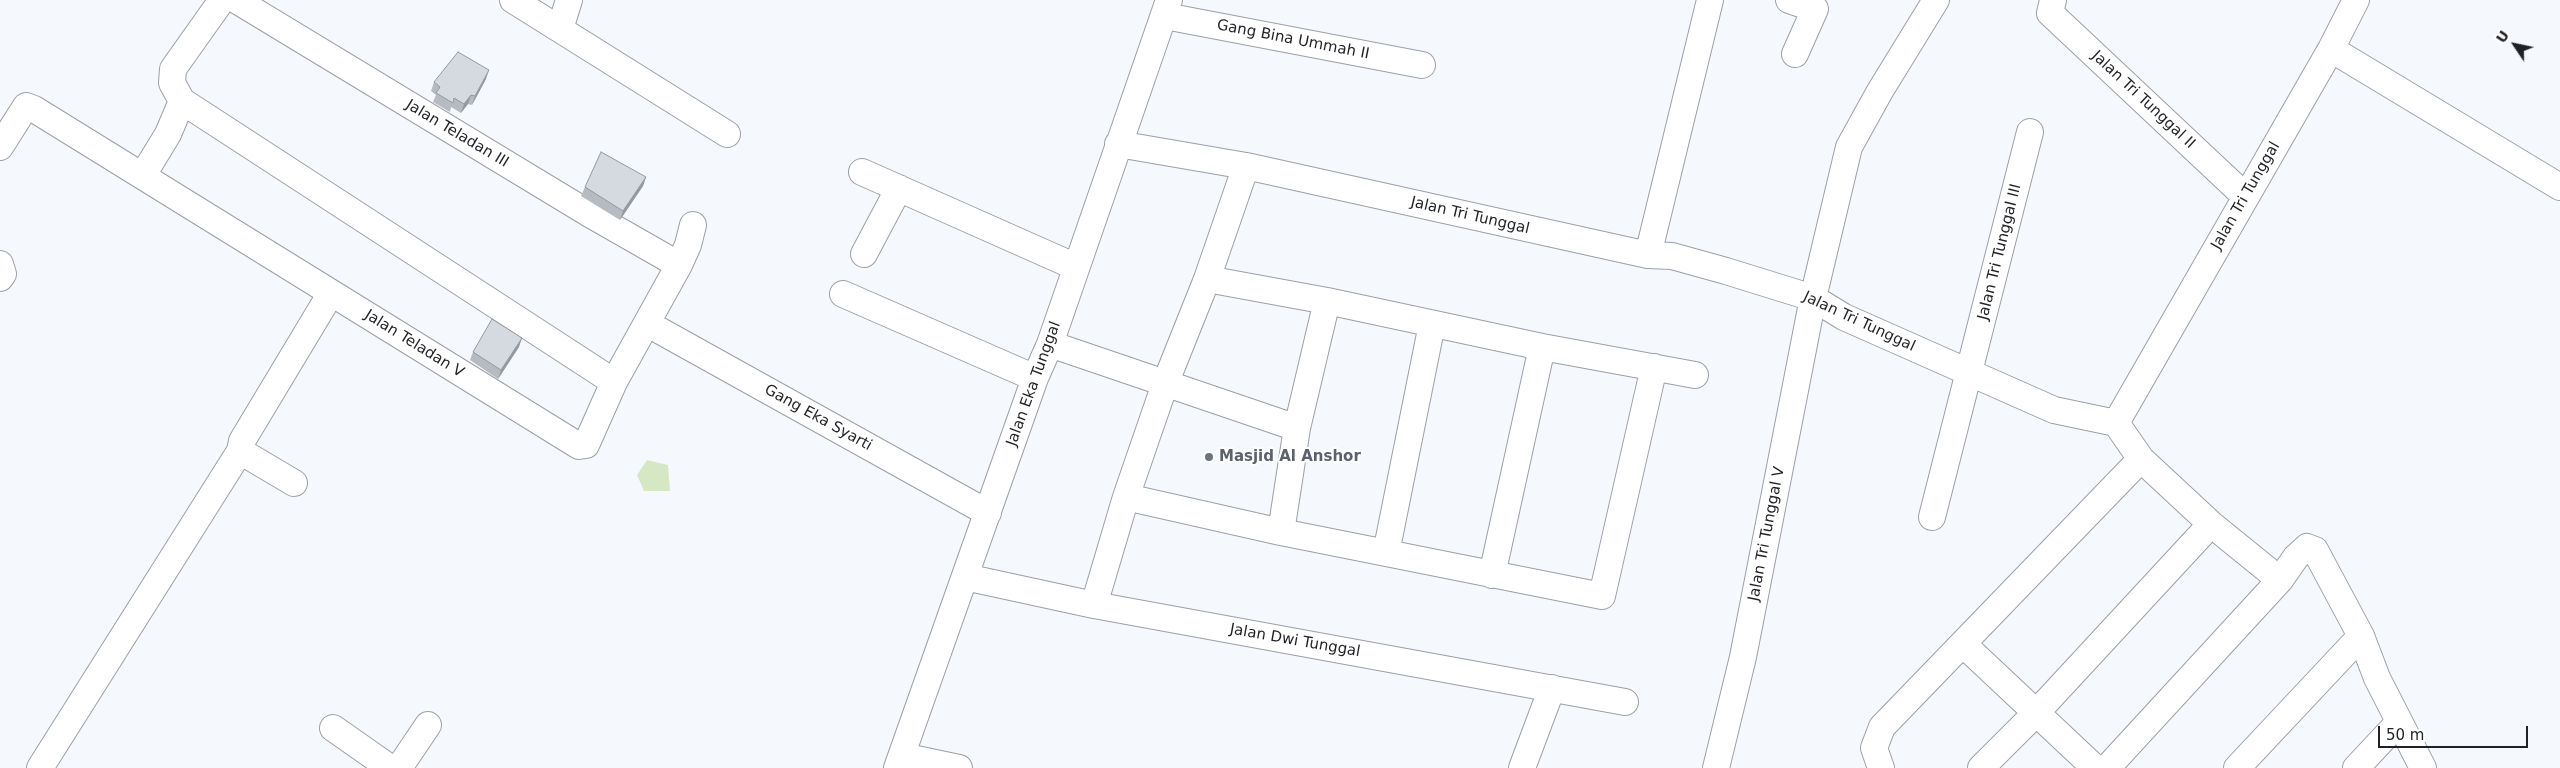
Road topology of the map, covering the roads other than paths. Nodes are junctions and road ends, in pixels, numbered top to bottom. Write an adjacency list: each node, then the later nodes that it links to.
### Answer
1 (222, 0): 15 (street)
2 (236, 0): 30 (street, Jalan Teladan III)
3 (513, 0): 11 (street)
4 (569, 0): 11 (street)
5 (1710, 0): 28 (street)
6 (1788, 0): 13 (street)
7 (1936, 0): 36 (street, Jalan Tri Tunggal V)
8 (2053, 0): 25 (street, Jalan Tri Tunggal II)
9 (2356, 0): 12 (street, Jalan Tri Tunggal)
10 (1167, 8): 14 (street, Gang Bina Ummah II); 18 (street, Jalan Eka Tunggal)
11 (560, 29): 17 (street)
12 (2331, 49): 23 (street); 25 (street, Jalan Tri Tunggal)
13 (1794, 54)
14 (1422, 65)
15 (182, 101): 22 (street); 46 (street)
16 (2030, 132): 43 (street, Jalan Tri Tunggal III)
17 (727, 134)
18 (1118, 144): 20 (street, Jalan Tri Tunggal); 31 (street, Jalan Eka Tunggal)
19 (0, 147): 22 (street, Jalan Teladan V)
20 (1246, 166): 28 (street, Jalan Tri Tunggal); 33 (street)
21 (862, 172): 24 (street)
22 (143, 175): 34 (street, Jalan Teladan V)
23 (2560, 187)
24 (899, 188): 27 (street); 31 (street)
25 (2246, 197): 48 (street, Jalan Tri Tunggal)
26 (693, 225): 30 (street, Jalan Teladan V)
27 (864, 254)
28 (1648, 255): 36 (street, Jalan Tri Tunggal)
29 (0, 264): 32 (street)
30 (679, 265): 38 (street, Jalan Teladan V)
31 (1076, 267): 40 (street, Jalan Eka Tunggal)
32 (0, 278)
33 (1207, 279): 37 (street); 47 (street)
34 (331, 293): 46 (street, Jalan Teladan V); 50 (street)
35 (843, 294): 45 (street)
36 (1812, 298): 43 (street, Jalan Tri Tunggal); 77 (street, Jalan Tri Tunggal V)
37 (1327, 301): 39 (street); 49 (street)
38 (648, 324): 46 (street, Jalan Teladan V); 54 (street, Gang Eka Syarti)
39 (1432, 324): 41 (street); 58 (street)
40 (1050, 344): 45 (street, Jalan Eka Tunggal); 47 (street)
41 (1542, 347): 42 (street); 59 (street)
42 (1654, 367): 44 (street); 59 (street)
43 (1970, 372): 48 (street, Jalan Tri Tunggal); 55 (street, Jalan Tri Tunggal III)
44 (1695, 375)
45 (1035, 378): 54 (street, Jalan Eka Tunggal)
46 (614, 382)
47 (1165, 384): 49 (street); 53 (street)
48 (2116, 424): 51 (street)
49 (1297, 428): 57 (street)
50 (240, 451): 52 (street); 72 (street)
51 (2142, 459): 56 (street); 64 (street)
52 (294, 483)
53 (1126, 497): 57 (street); 62 (street)
54 (988, 513): 60 (street, Jalan Eka Tunggal)
55 (1932, 517)
56 (2211, 524): 61 (street); 67 (street)
57 (1281, 532): 58 (street)
58 (1386, 553): 59 (street)
59 (1492, 575)
60 (966, 577): 62 (street, Jalan Dwi Tunggal); 71 (street, Jalan Eka Tunggal)
61 (2280, 580): 63 (street); 81 (street)
62 (1094, 605): 65 (street, Jalan Dwi Tunggal)
63 (2360, 636): 68 (street); 82 (street)
64 (1963, 644): 67 (street); 78 (street)
65 (1552, 688): 66 (street, Jalan Dwi Tunggal); 76 (street)
66 (1625, 702)
67 (2036, 713): 79 (street); 80 (street)
68 (2399, 722): 83 (street); 84 (street)
69 (428, 725): 74 (street)
70 (333, 728): 73 (street)
71 (899, 762): 75 (street)
72 (40, 768)
73 (390, 768)
74 (399, 768)
75 (959, 768)
76 (1522, 768)
77 (1716, 768)
78 (1881, 768)
79 (1980, 768)
80 (2095, 768)
81 (2107, 768)
82 (2237, 768)
83 (2356, 768)
84 (2423, 768)

